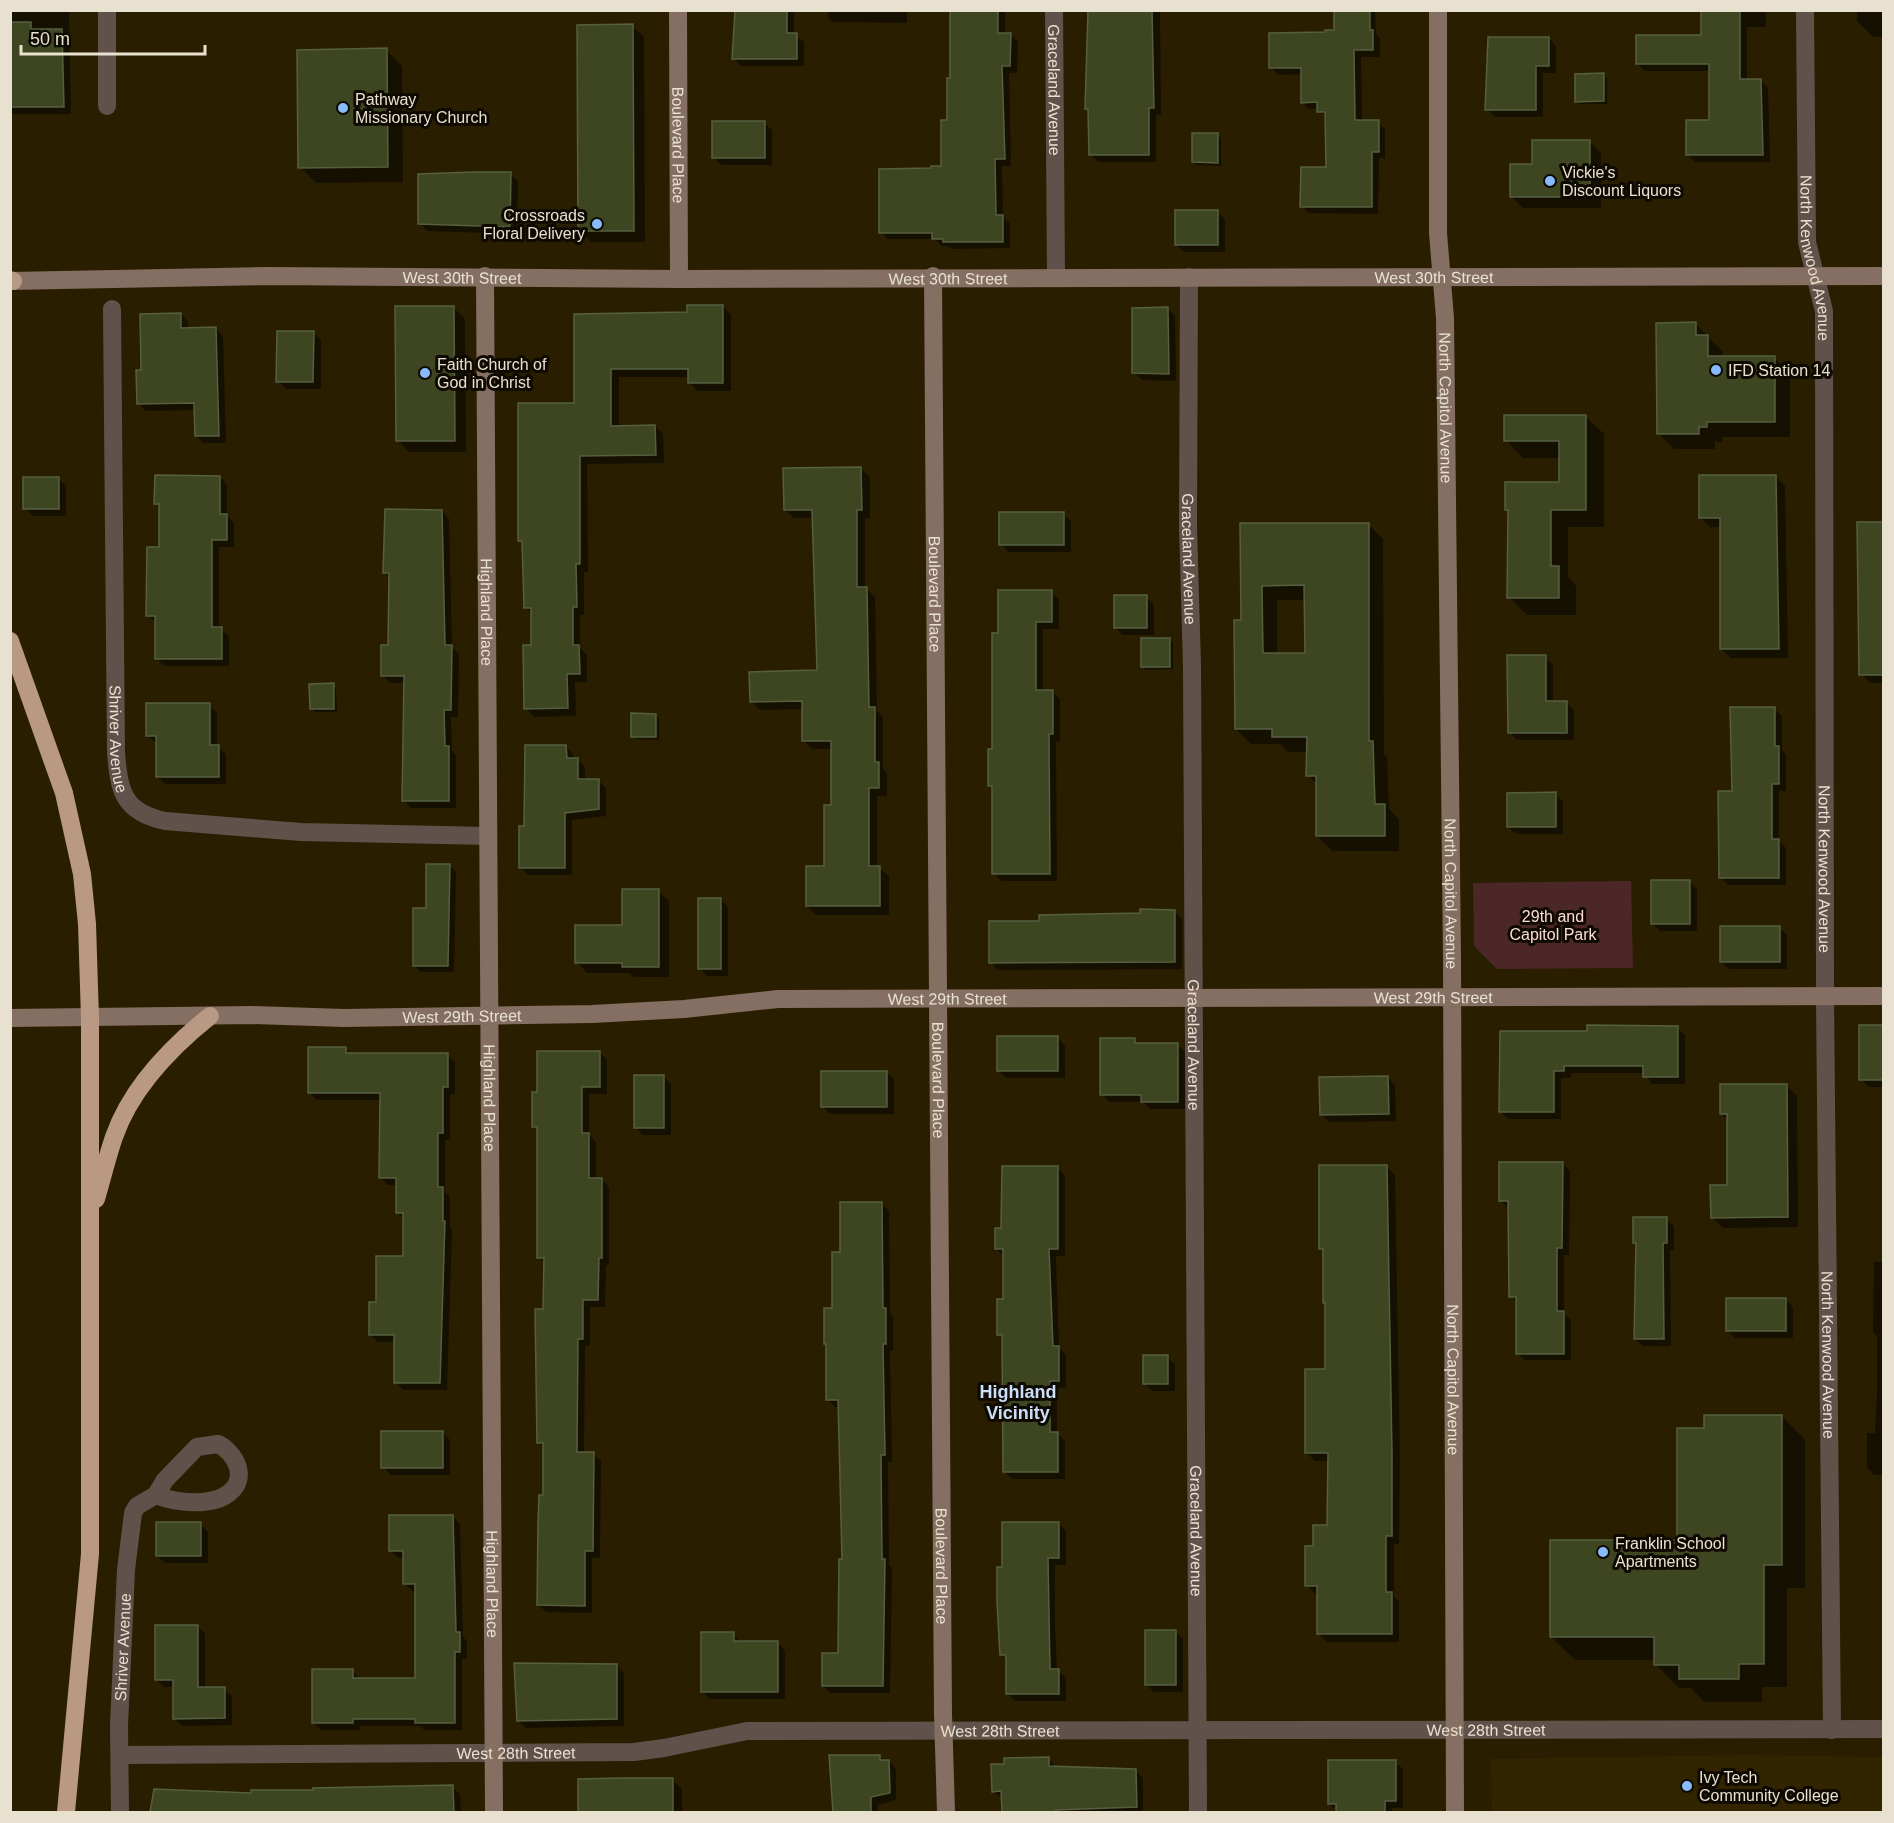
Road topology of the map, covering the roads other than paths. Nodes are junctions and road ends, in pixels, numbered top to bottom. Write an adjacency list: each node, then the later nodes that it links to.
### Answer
1 (107, 10): 6 (street)
2 (678, 10): 14 (main road, Boulevard Place)
3 (1054, 10): 10 (street, Graceland Avenue)
4 (1438, 10): 13 (main road, North Capitol Avenue)
5 (1805, 10): 7 (street, North Kenwood Avenue)
6 (107, 106)
7 (1815, 275): 11 (main road, West 30th Street); 13 (main road, West 30th Street); 20 (street, North Kenwood Avenue)
8 (485, 276): 14 (main road, West 30th Street); 15 (main road, West 30th Street); 18 (main road, Highland Place)
9 (933, 276): 10 (main road, West 30th Street); 14 (main road, West 30th Street); 23 (main road, Boulevard Place)
10 (1056, 276): 12 (main road, West 30th Street)
11 (1884, 276)
12 (1189, 277): 13 (main road, West 30th Street); 21 (street, Graceland Avenue)
13 (1442, 277): 22 (main road, North Capitol Avenue)
14 (679, 279)
15 (11, 281)
16 (112, 309): 18 (street, Shriver Avenue)
17 (10, 641): 27 (highway)
18 (488, 836): 24 (main road, Highland Place)
19 (1884, 996): 20 (main road, West 29th Street)
20 (1825, 997): 22 (main road, West 29th Street); 32 (street, North Kenwood Avenue)
21 (1193, 999): 22 (main road, West 29th Street); 23 (main road, West 29th Street); 34 (street, Graceland Avenue)
22 (1452, 999): 31 (main road, North Capitol Avenue)
23 (938, 1000): 24 (main road, West 29th Street); 33 (main road, Boulevard Place)
24 (490, 1015): 25 (main road, West 29th Street); 35 (main road, Highland Place)
25 (210, 1016): 27 (main road, West 29th Street); 28 (highway)
26 (10, 1018): 27 (main road, West 29th Street)
27 (90, 1018): 28 (highway)
28 (90, 1221): 37 (highway)
29 (156, 1495): 36 (street, Shriver Avenue)
30 (1884, 1729): 32 (street, West 28th Street)
31 (1454, 1730): 32 (street, West 28th Street); 34 (street, West 28th Street); 42 (main road, North Capitol Avenue)
32 (1832, 1730)
33 (943, 1732): 34 (street, West 28th Street); 35 (street, West 28th Street); 40 (main road, Boulevard Place)
34 (1197, 1732): 41 (street, Graceland Avenue)
35 (494, 1753): 36 (street, West 28th Street); 39 (main road, Highland Place)
36 (120, 1755): 38 (street, Shriver Avenue)
37 (66, 1812)
38 (120, 1812)
39 (494, 1812)
40 (946, 1812)
41 (1198, 1812)
42 (1455, 1812)

